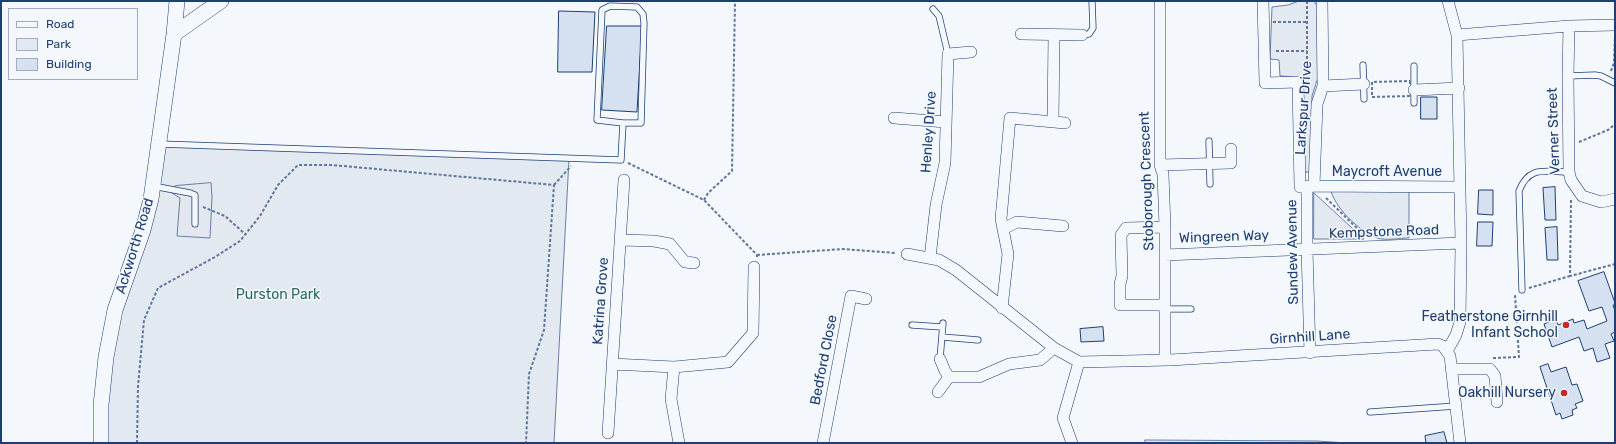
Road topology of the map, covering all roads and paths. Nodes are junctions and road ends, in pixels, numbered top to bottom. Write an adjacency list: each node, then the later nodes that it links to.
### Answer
1 (177, 1): 16 (main road, Ackworth Road)
2 (221, 1): 16 (main road)
3 (735, 1): 59 (path)
4 (1092, 1): 19 (lane)
5 (1160, 1): 50 (street, Stoborough Crescent)
6 (1263, 1): 56 (street, Sundew Avenue)
7 (1307, 1): 12 (path)
8 (1322, 1): 34 (street, Larkspur Drive)
9 (1448, 1): 20 (street)
10 (933, 9): 26 (lane)
11 (1271, 22): 12 (path)
12 (1307, 22): 13 (path); 23 (path)
13 (1312, 22)
14 (1615, 25): 15 (street)
15 (1569, 26): 20 (street); 29 (street, Verner Street)
16 (174, 34): 44 (main road, Ackworth Road)
17 (1021, 34): 18 (street)
18 (1054, 35): 19 (street); 64 (street)
19 (1082, 35)
20 (1458, 35): 35 (street)
21 (1615, 35): 30 (path)
22 (1271, 50): 23 (path)
23 (1307, 51): 24 (path); 31 (path)
24 (1313, 51)
25 (971, 52): 26 (street)
26 (948, 54): 40 (street, Henley Drive)
27 (1363, 65): 33 (lane)
28 (1414, 66): 36 (lane)
29 (1568, 76): 30 (lane); 45 (street, Verner Street)
30 (1608, 80): 32 (lane)
31 (1307, 81)
32 (1615, 83)
33 (1364, 84): 34 (street); 37 (lane)
34 (1323, 86): 56 (street, Larkspur Drive)
35 (1459, 88): 36 (street); 57 (street)
36 (1412, 93): 36 (path); 38 (lane)
37 (1364, 99)
38 (1414, 103)
39 (894, 118): 40 (street)
40 (946, 122): 73 (street, Henley Drive)
41 (623, 123): 41 (lane); 48 (lane)
42 (1615, 124): 45 (path)
43 (1209, 141): 49 (lane)
44 (160, 144): 47 (lane); 55 (main road, Ackworth Road)
45 (1569, 146): 51 (street, Verner Street)
46 (1231, 149): 49 (street)
47 (577, 159): 48 (lane); 54 (path)
48 (621, 160): 59 (path)
49 (1209, 163): 50 (street); 53 (lane)
50 (1160, 165): 63 (street, Stoborough Crescent)
51 (1570, 176): 58 (street, Verner Street); 77 (path); 78 (lane)
52 (624, 180): 66 (street, Katrina Grove)
53 (1210, 184)
54 (554, 185): 65 (path); 104 (path)
55 (153, 186): 60 (lane); 102 (main road, Ackworth Road)
56 (1311, 187): 57 (street, Maycroft Avenue); 68 (path); 69 (street, Sundew Avenue)
57 (1460, 187): 67 (street)
58 (1615, 199)
59 (704, 200): 71 (path)
60 (195, 204): 61 (lane); 65 (path)
61 (195, 224)
62 (1063, 226): 64 (street)
63 (1165, 227): 72 (street, Stoborough Crescent); 80 (street)
64 (1003, 229): 81 (street)
65 (245, 234): 103 (path)
66 (621, 240): 74 (street, Katrina Grove); 93 (street, Katrina Grove)
67 (1462, 243): 68 (street, Kempstone Road); 87 (street)
68 (1376, 248): 69 (street, Kempstone Road)
69 (1307, 250): 72 (street, Wingreen Way); 88 (street, Sundew Avenue)
70 (907, 254): 71 (path); 73 (street)
71 (757, 255): 76 (path)
72 (1165, 255): 80 (street, Stoborough Crescent)
73 (930, 258): 81 (street)
74 (694, 262)
75 (1615, 264): 77 (path)
76 (754, 267): 94 (street, Katrina Grove)
77 (1570, 276): 78 (path)
78 (1522, 290): 89 (path)
79 (866, 299): 106 (street, Bedford Close)
80 (1165, 307): 82 (lane); 91 (street, Stoborough Crescent)
81 (1002, 308): 86 (street)
82 (1191, 309)
83 (912, 325): 84 (lane)
84 (942, 337): 85 (lane); 90 (lane)
85 (978, 340)
86 (1054, 348): 92 (street); 96 (street)
87 (1447, 351): 88 (street, Girnhill Lane); 95 (street)
88 (1310, 352): 91 (street, Girnhill Lane)
89 (1488, 358)
90 (940, 359): 96 (street)
91 (1166, 360): 92 (street, Girnhill Lane)
92 (1079, 362): 107 (street)
93 (612, 364): 94 (street, Katrina Grove); 101 (street, Katrina Grove)
94 (674, 367): 105 (street)
95 (1452, 369): 98 (street); 99 (street)
96 (949, 377): 97 (street)
97 (938, 392)
98 (1497, 402)
99 (1456, 406): 100 (lane); 108 (street)
100 (1370, 412)
101 (608, 433)
102 (101, 443)
103 (137, 443)
104 (526, 443)
105 (679, 443)
106 (823, 443)
107 (1072, 443)
108 (1460, 443)

